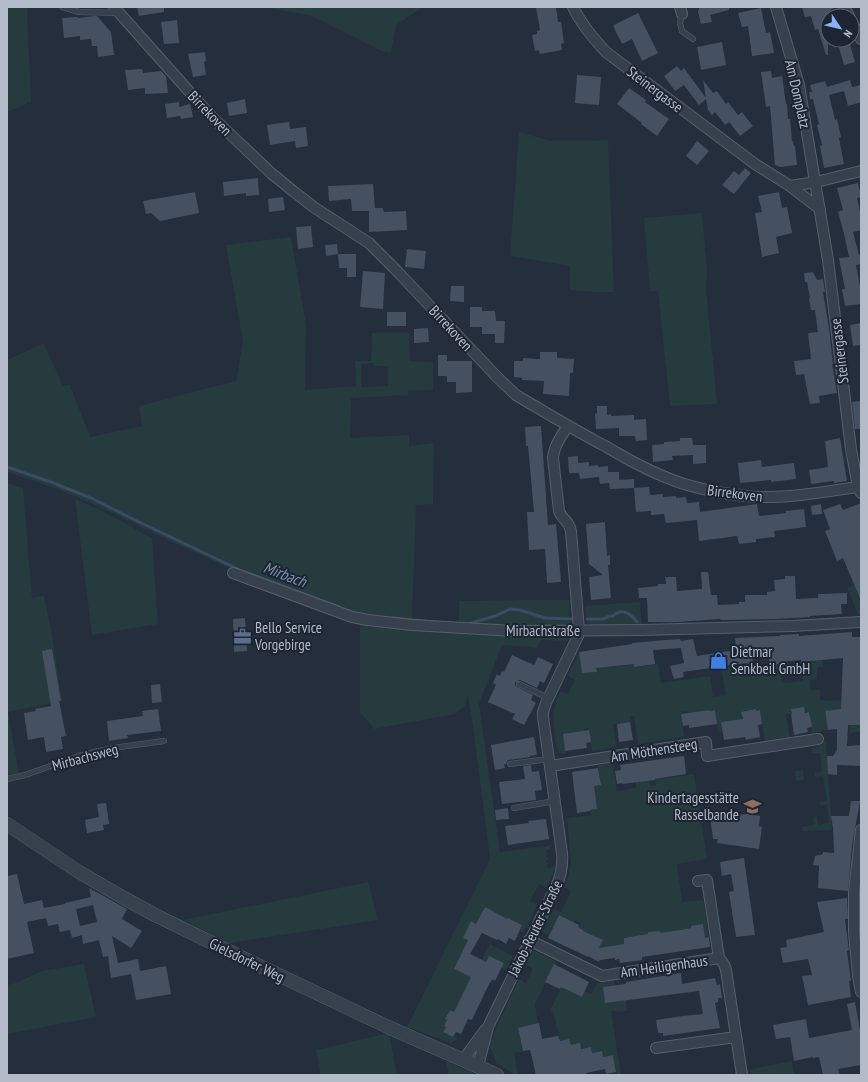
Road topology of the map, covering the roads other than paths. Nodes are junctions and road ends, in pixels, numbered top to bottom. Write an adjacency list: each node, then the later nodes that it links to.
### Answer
1 (62, 7): 4 (lane, Birrekoven)
2 (573, 7): 9 (street, Steinergasse)
3 (776, 7): 8 (street, Am Domplatz)
4 (116, 10): 11 (street, Birrekoven)
5 (681, 10): 6 (lane)
6 (693, 39)
7 (861, 171): 8 (street)
8 (816, 182): 9 (street); 10 (street, Steinergasse)
9 (790, 186): 10 (street, Steinergasse)
10 (820, 209): 12 (street, Steinergasse)
11 (568, 426): 12 (street, Birrekoven); 15 (street, Jakob-Reuter-Straße)
12 (860, 490)
13 (233, 573): 15 (street, Mirbachstraße)
14 (861, 622): 15 (street, Mirbachstraße)
15 (579, 630): 17 (street, Jakob-Reuter-Straße)
16 (519, 684): 17 (lane)
17 (548, 698): 20 (street, Jakob-Reuter-Straße)
18 (818, 739): 20 (street, Am Möthensteeg)
19 (164, 741): 22 (lane, Mirbachsweg)
20 (549, 762): 21 (lane); 23 (street, Jakob-Reuter-Straße)
21 (510, 764)
22 (7, 779)
23 (555, 801): 24 (lane); 28 (street, Jakob-Reuter-Straße)
24 (514, 808)
25 (7, 824): 35 (street, Gielsdorfer Weg)
26 (861, 830): 30 (street)
27 (698, 881): 29 (street, Am Heiligenhaus)
28 (529, 940): 29 (street, Am Heiligenhaus); 32 (street, Jakob-Reuter-Straße)
29 (719, 958): 33 (street, Am Heiligenhaus)
30 (859, 975): 31 (street)
31 (861, 992)
32 (488, 1027): 35 (street, Jakob-Reuter-Straße); 36 (street, Jakob-Reuter-Straße)
33 (736, 1037): 34 (street); 38 (street, Am Heiligenhaus)
34 (656, 1048)
35 (463, 1060): 36 (street, Gielsdorfer Weg)
36 (478, 1066): 37 (street, Gielsdorfer Weg)
37 (497, 1075)
38 (742, 1075)

